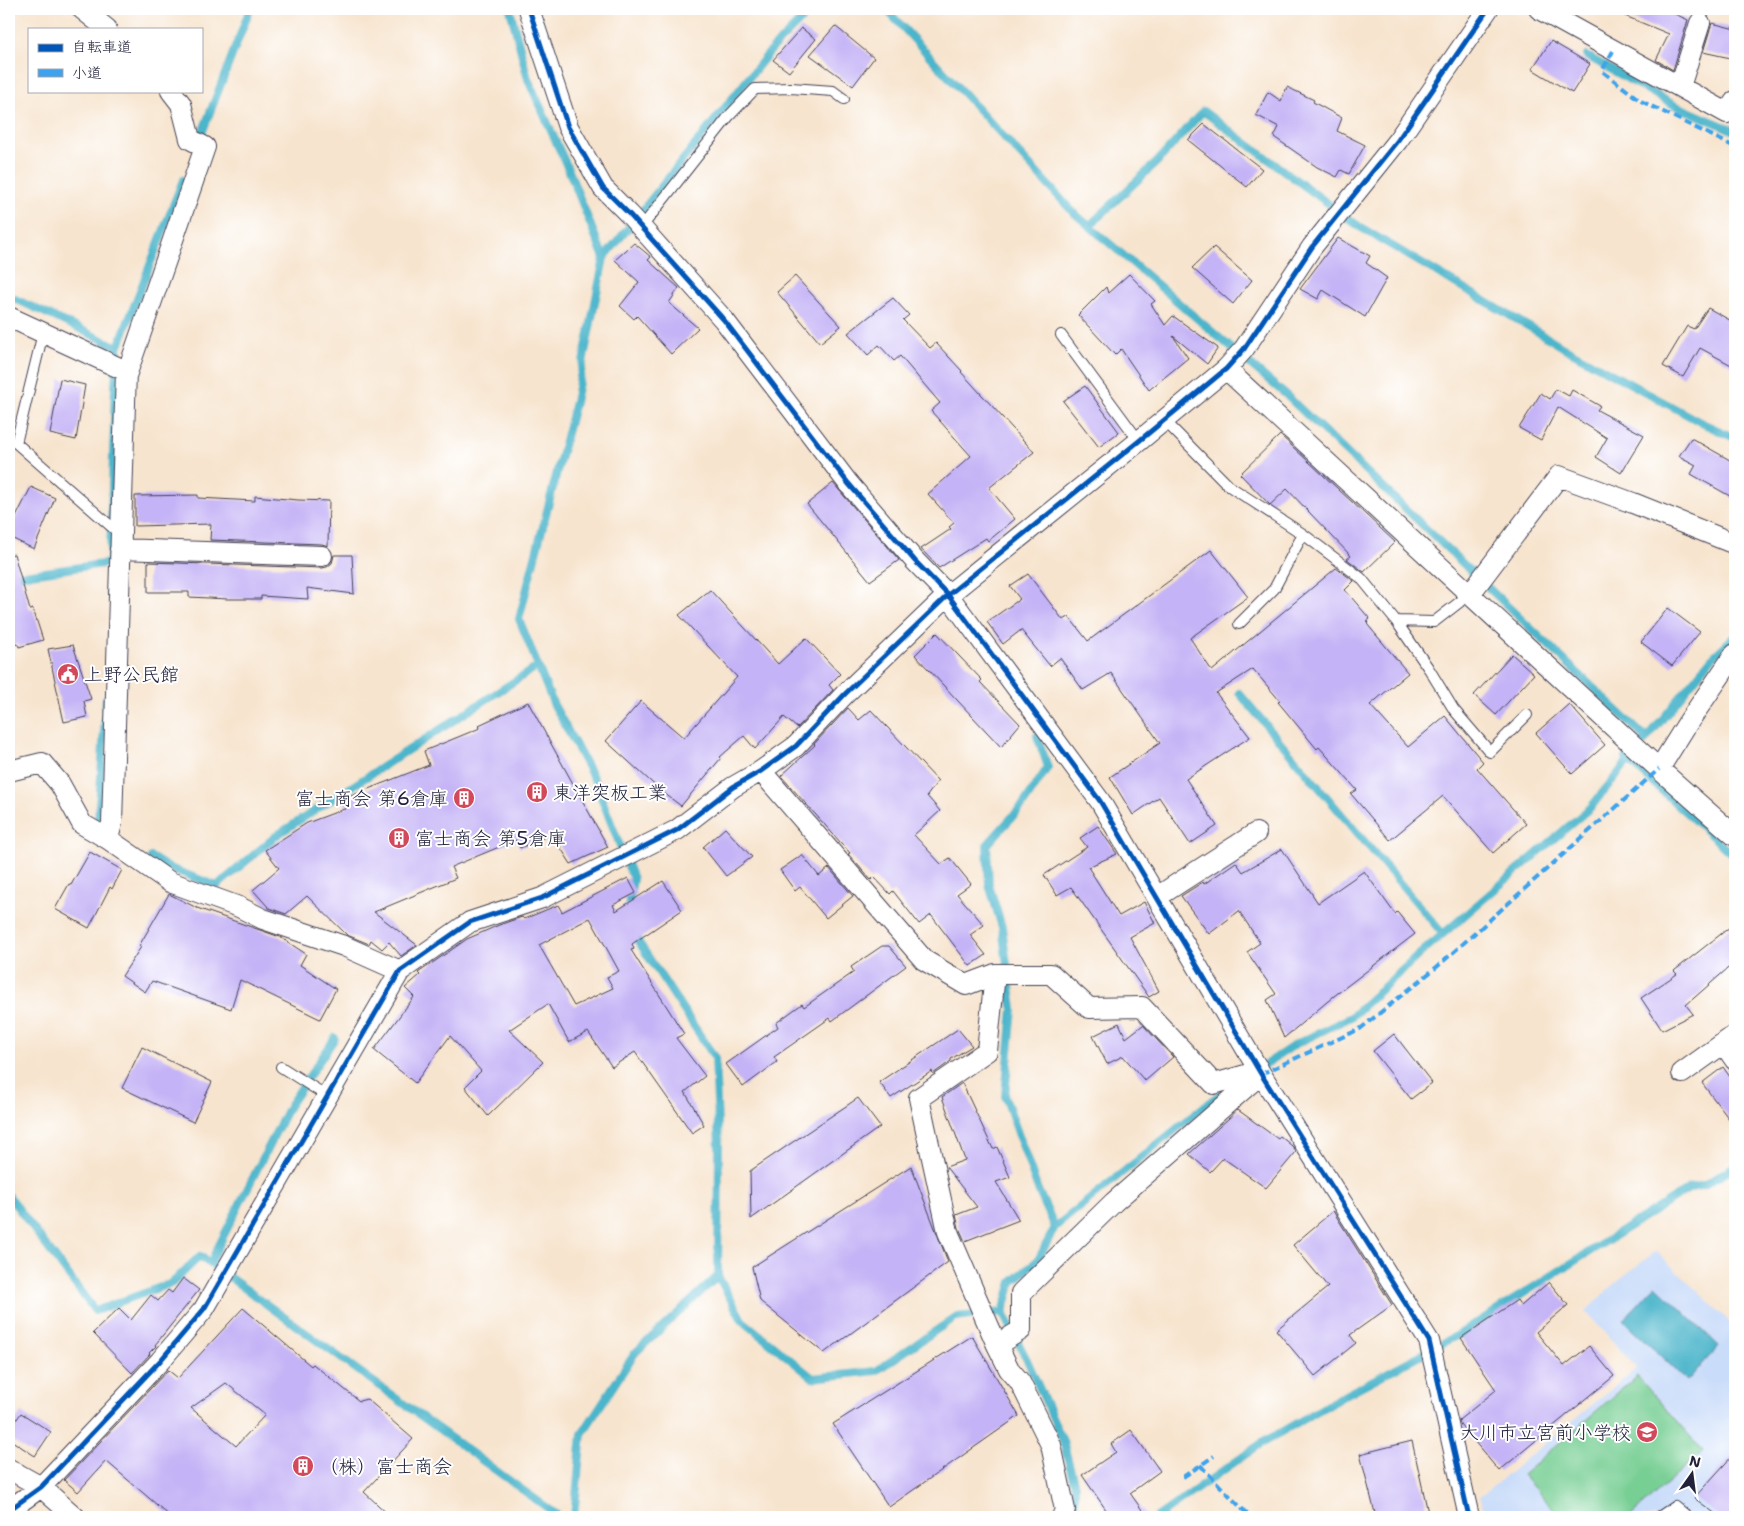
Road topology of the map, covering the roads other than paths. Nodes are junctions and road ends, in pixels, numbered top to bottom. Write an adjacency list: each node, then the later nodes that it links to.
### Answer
1 (82, 9): 6 (street)
2 (529, 9): 11 (street)
3 (1488, 9): 15 (street)
4 (1539, 9): 7 (street)
5 (1700, 23): 7 (street)
6 (105, 28)
7 (1680, 87): 10 (street)
8 (172, 92): 16 (street)
9 (844, 99): 11 (lane)
10 (1735, 101)
11 (641, 228): 24 (street)
12 (9, 317): 13 (street)
13 (43, 333): 16 (street); 20 (lane)
14 (1061, 335): 18 (lane)
15 (1234, 359): 17 (street); 23 (street)
16 (120, 370): 20 (street)
17 (1164, 420): 18 (street); 19 (lane)
18 (1140, 441): 24 (street)
19 (1303, 534): 25 (lane); 26 (lane)
20 (120, 542): 22 (street); 32 (street)
21 (1735, 544): 23 (street)
22 (322, 556)
23 (1470, 594): 25 (lane); 29 (street)
24 (948, 595): 31 (street); 35 (street)
25 (1396, 621): 28 (lane)
26 (1239, 624)
27 (1735, 654): 29 (street)
28 (1527, 715)
29 (1659, 769): 34 (street)
30 (9, 770): 32 (street)
31 (761, 771): 36 (street); 37 (street)
32 (110, 831): 36 (street)
33 (1256, 833): 35 (street)
34 (1735, 836)
35 (1157, 897): 40 (street)
36 (400, 971): 42 (street)
37 (995, 974): 40 (street); 43 (street)
38 (1731, 1046): 41 (street)
39 (281, 1067): 42 (lane)
40 (1260, 1071): 43 (street); 49 (street)
41 (1682, 1073)
42 (320, 1091): 45 (street)
43 (997, 1345): 48 (street)
44 (9, 1469): 45 (street)
45 (41, 1487): 46 (street); 47 (street)
46 (9, 1510)
47 (75, 1517)
48 (1062, 1517)
49 (1469, 1517)
50 (1659, 1517): 51 (lane)
51 (1688, 1517)

